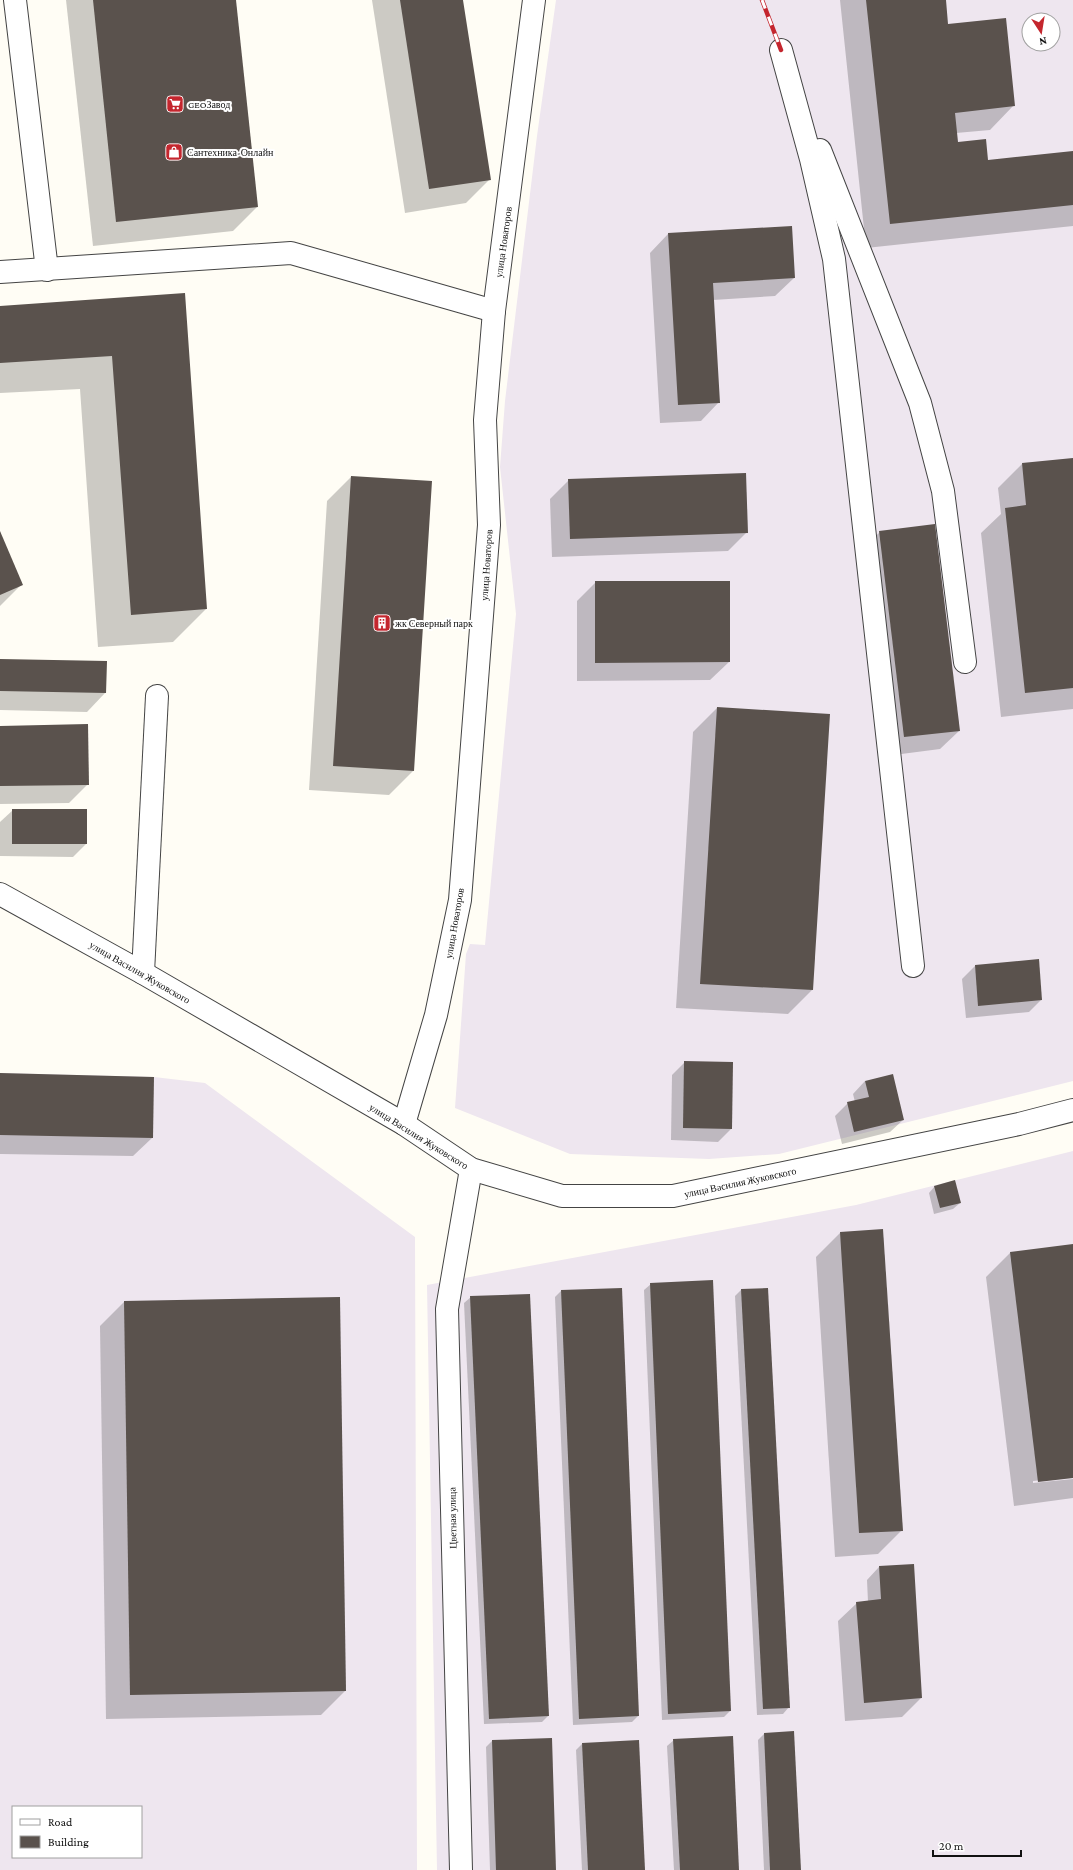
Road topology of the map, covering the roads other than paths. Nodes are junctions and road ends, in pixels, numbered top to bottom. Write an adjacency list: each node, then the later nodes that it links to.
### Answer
1 (15, 0): 3 (street)
2 (534, 0): 5 (street, улица Новаторов)
3 (47, 270): 4 (street); 5 (street)
4 (0, 272)
5 (494, 311): 12 (street, улица Новаторов)
6 (966, 662): 9 (street)
7 (157, 696): 10 (street)
8 (0, 894): 10 (street, улица Василия Жуковского)
9 (913, 966)
10 (143, 973): 12 (street, улица Василия Жуковского)
11 (1073, 1110): 13 (street, улица Василия Жуковского)
12 (404, 1124): 13 (street, улица Василия Жуковского)
13 (470, 1169): 14 (street, Цветная улица)
14 (461, 1870)

